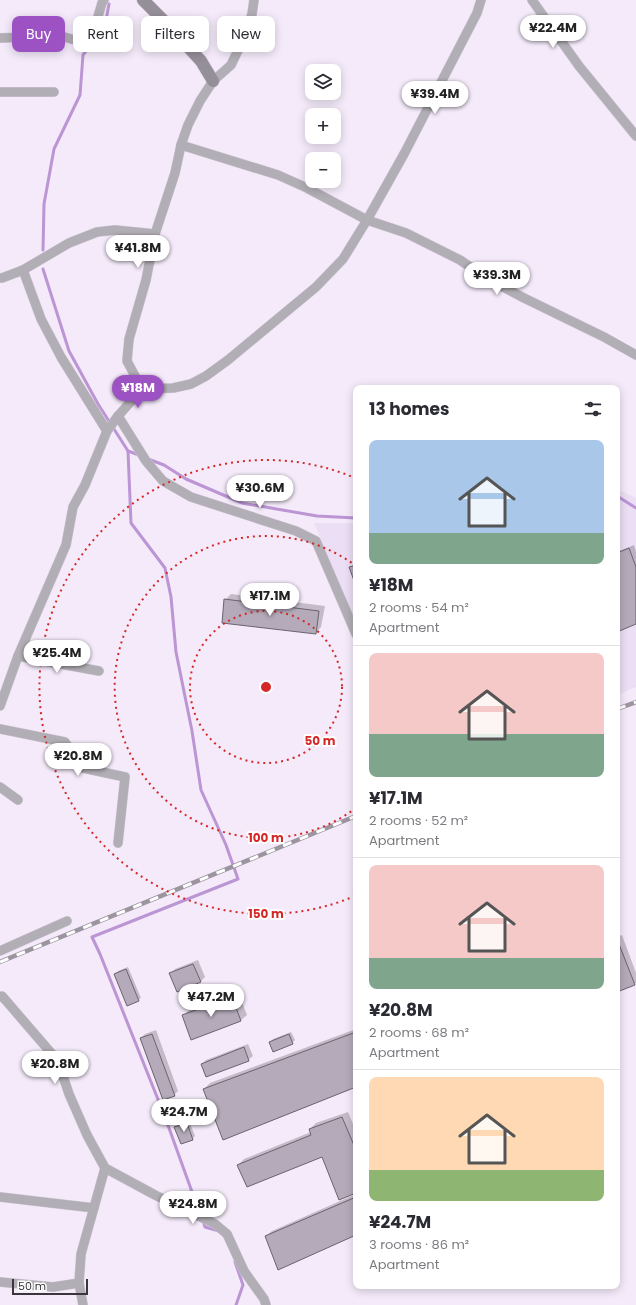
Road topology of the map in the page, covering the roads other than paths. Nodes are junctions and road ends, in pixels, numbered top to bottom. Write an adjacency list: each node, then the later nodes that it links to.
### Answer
1 (104, 0): 6 (street)
2 (143, 0): 7 (street)
3 (254, 0): 7 (street)
4 (481, 0): 12 (street)
5 (532, 0): 10 (street)
6 (0, 38)
7 (213, 81): 11 (street)
8 (0, 92): 9 (street)
9 (54, 92)
10 (636, 136)
11 (181, 145): 12 (street); 13 (street)
12 (367, 220): 16 (street); 17 (street)
13 (155, 234): 14 (street); 17 (street)
14 (23, 270): 15 (street); 19 (street)
15 (0, 278)
16 (636, 355)
17 (142, 389): 18 (street)
18 (118, 416): 19 (street); 20 (street)
19 (107, 431): 21 (street)
20 (353, 627)
21 (18, 656): 22 (street); 23 (street)
22 (99, 671)
23 (0, 706)
24 (0, 729): 27 (street)
25 (0, 787): 26 (street)
26 (18, 800)
27 (118, 843)
28 (67, 922): 29 (street)
29 (0, 950)
30 (0, 997): 31 (street)
31 (105, 1168): 33 (street); 37 (street)
32 (0, 1197): 33 (street)
33 (94, 1208): 35 (street)
34 (0, 1282): 35 (street)
35 (79, 1283): 36 (street)
36 (83, 1305)
37 (266, 1305)

